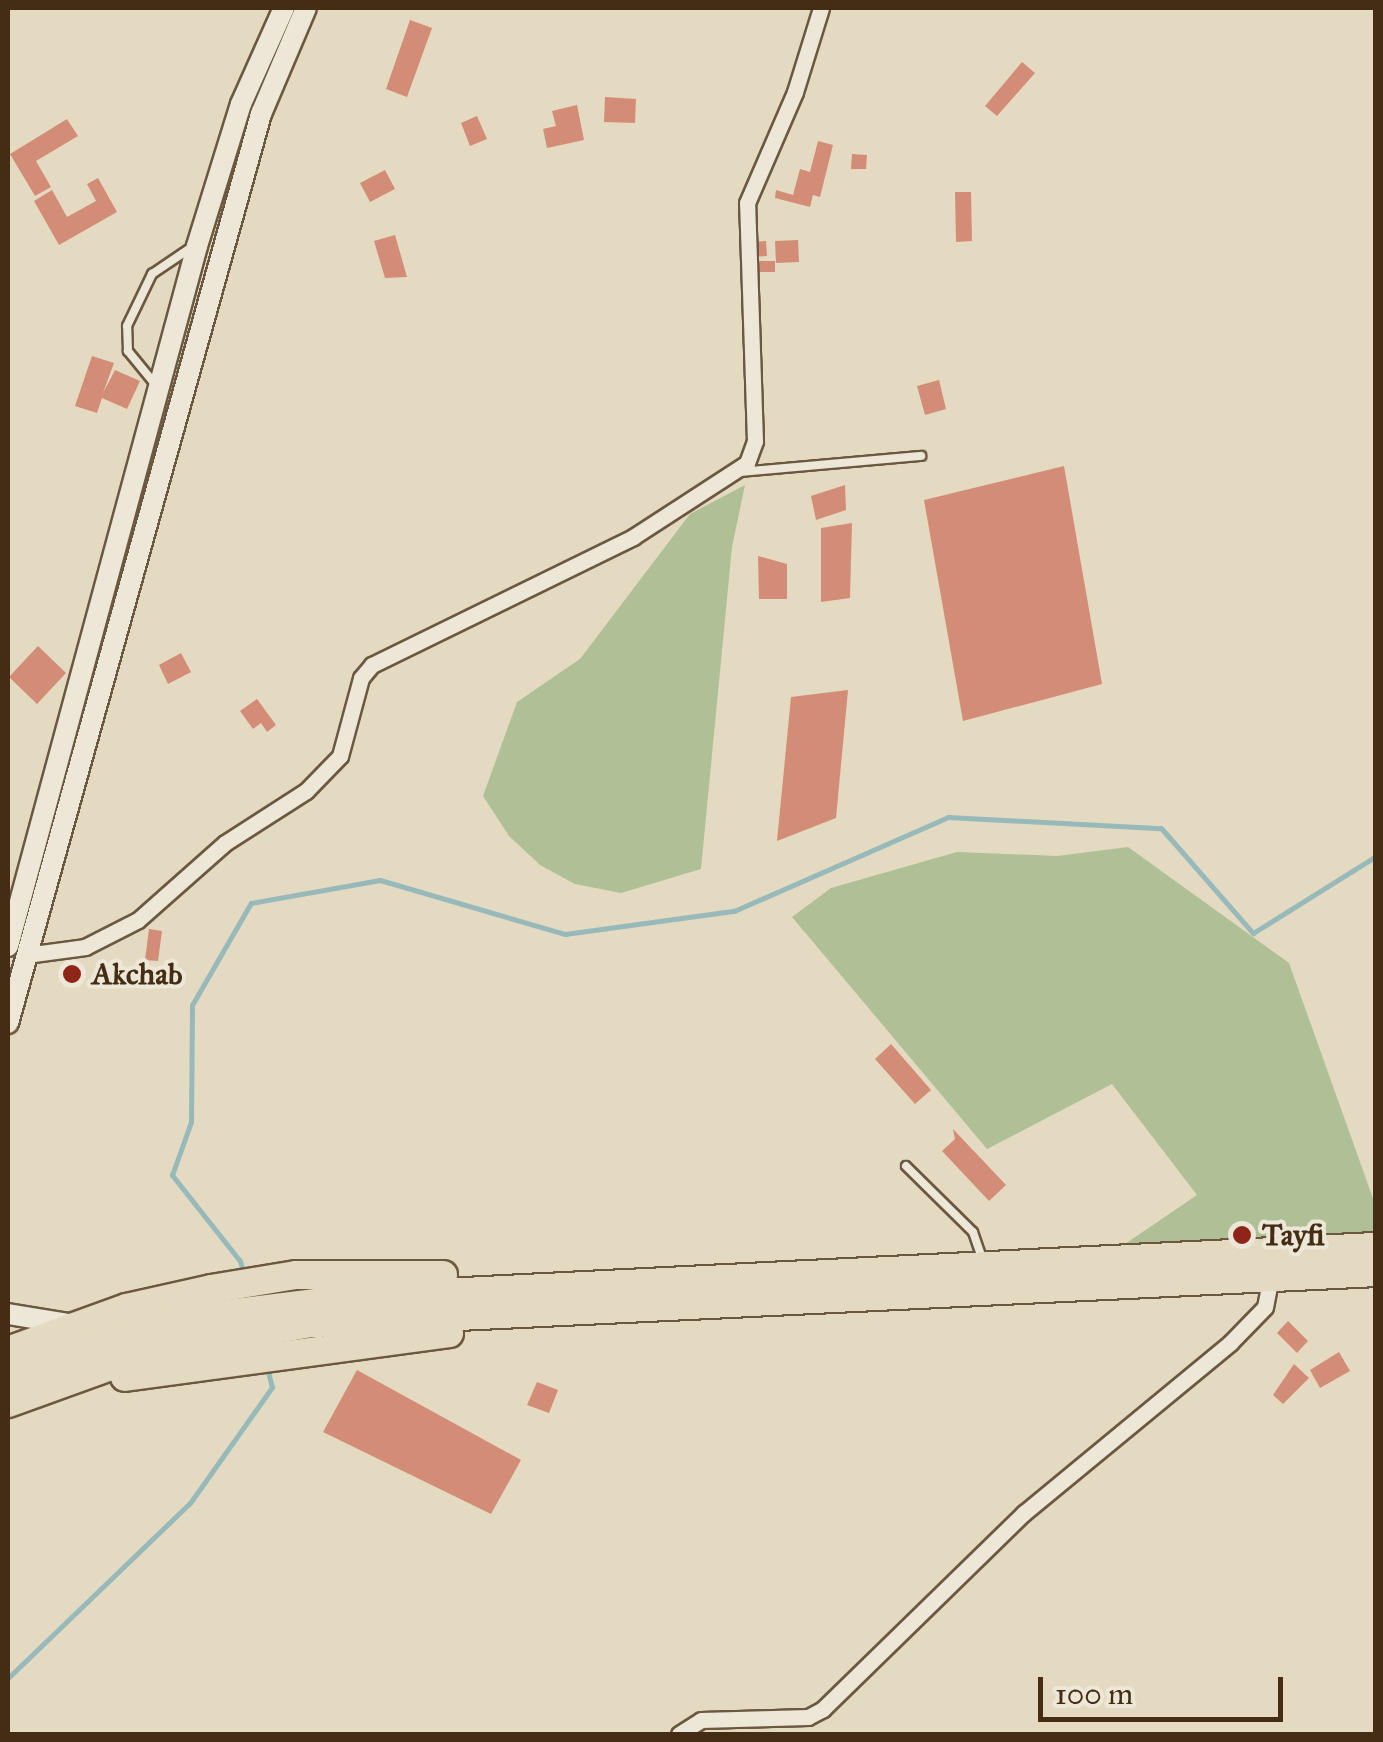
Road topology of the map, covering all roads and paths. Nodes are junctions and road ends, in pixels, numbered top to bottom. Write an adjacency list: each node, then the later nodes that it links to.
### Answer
1 (284, 8): 4 (street)
2 (306, 8): 8 (street)
3 (821, 8): 7 (street)
4 (197, 246): 5 (street); 5 (lane)
5 (160, 388): 8 (street)
6 (921, 456): 7 (lane)
7 (738, 472): 8 (street)
8 (17, 951): 9 (street)
9 (8, 1023)
10 (906, 1166): 12 (lane)
11 (1376, 1247): 12 (highway)
12 (983, 1268): 15 (highway)
13 (1376, 1272): 14 (highway)
14 (1271, 1276): 18 (highway); 23 (street)
15 (558, 1286): 17 (highway); 18 (highway)
16 (8, 1314): 17 (street)
17 (76, 1324): 19 (highway)
18 (308, 1326): 20 (highway); 21 (highway); 22 (highway)
19 (8, 1351)
20 (8, 1377)
21 (8, 1404)
22 (8, 1419)
23 (679, 1734)

